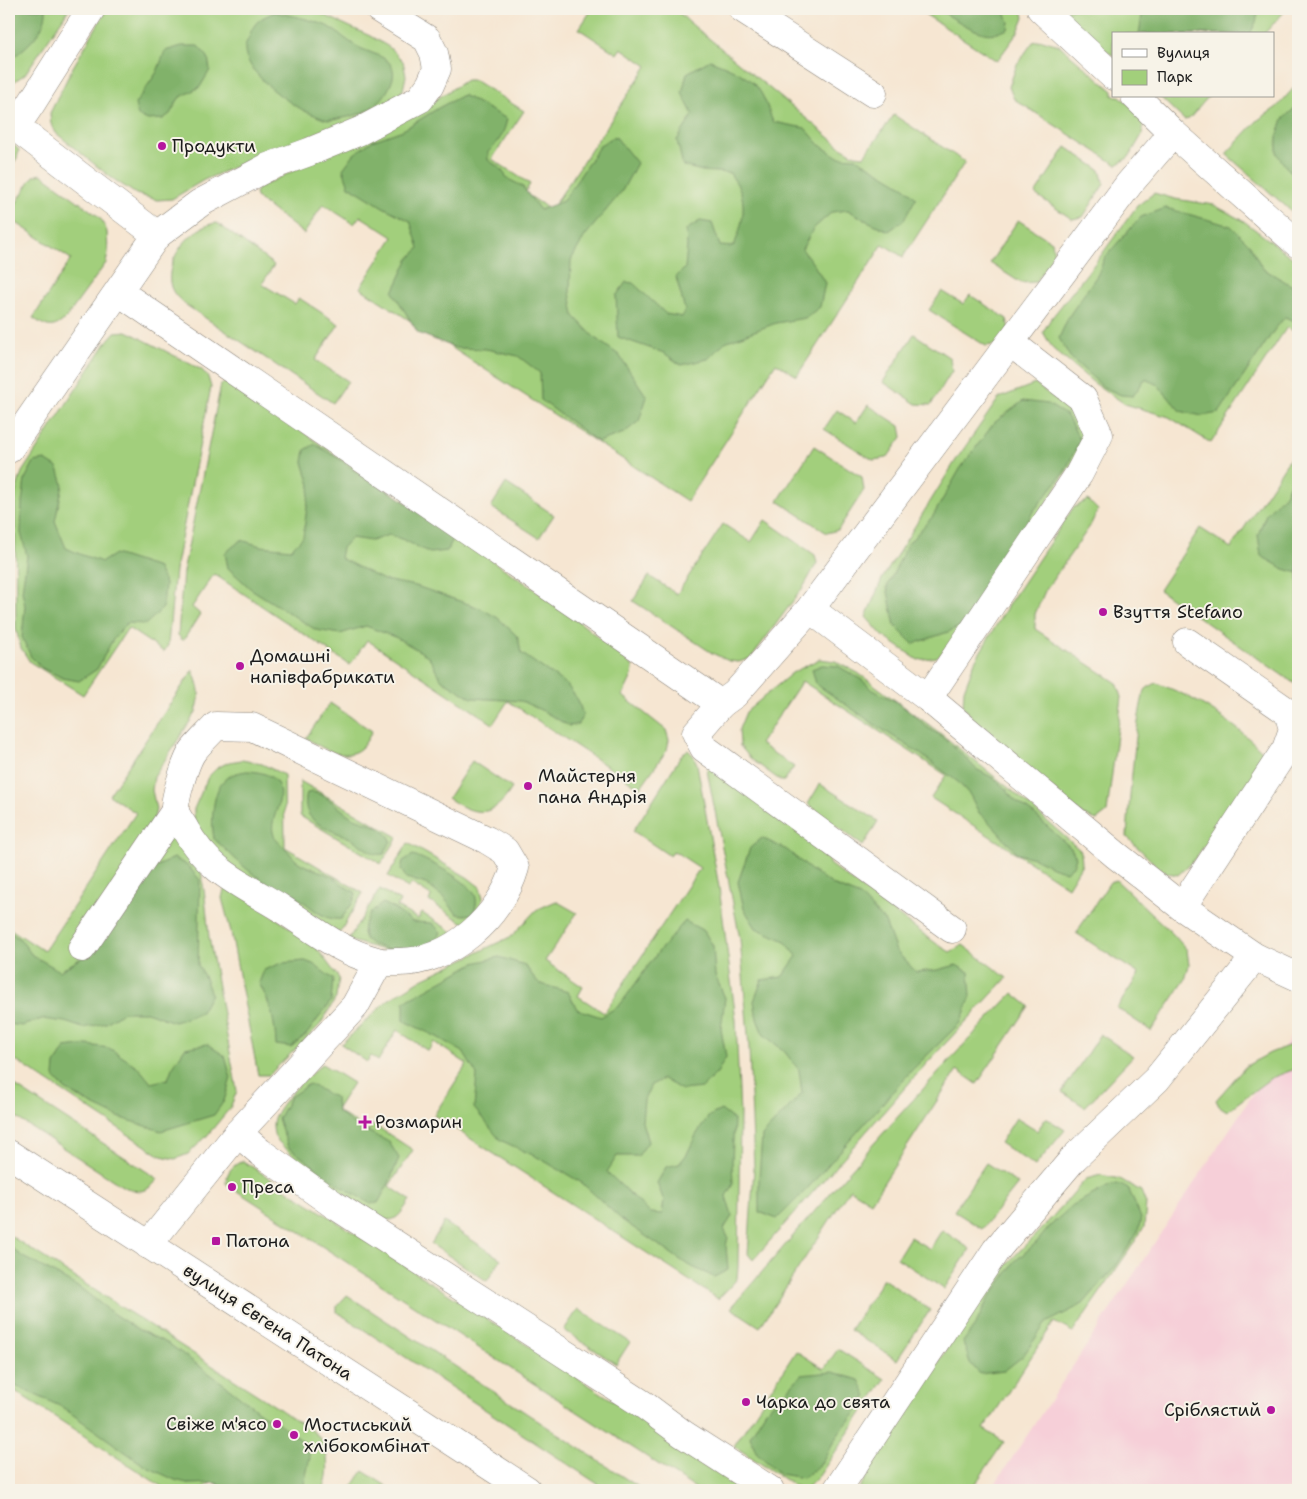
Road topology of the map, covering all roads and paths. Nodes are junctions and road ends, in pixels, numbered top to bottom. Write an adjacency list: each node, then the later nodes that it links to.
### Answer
1 (91, 9): 8 (main road)
2 (379, 9): 10 (main road)
3 (743, 9): 6 (main road)
4 (1041, 9): 5 (main road)
5 (1112, 75)
6 (873, 93)
7 (1137, 98): 9 (main road)
8 (12, 124): 10 (main road)
9 (1173, 132): 11 (main road); 13 (main road)
10 (157, 235): 12 (main road)
11 (1298, 244)
12 (118, 292): 14 (main road); 18 (main road)
13 (1011, 343): 15 (main road); 17 (main road)
14 (9, 449)
15 (810, 609): 17 (main road); 18 (main road)
16 (1186, 642): 20 (main road)
17 (928, 698): 20 (main road)
18 (721, 704): 21 (main road)
19 (175, 811): 22 (main road); 24 (main road); 24 (main road)
20 (1182, 907): 23 (main road)
21 (952, 929)
22 (82, 948)
23 (1255, 957): 25 (main road); 31 (main road)
24 (379, 962): 26 (main road)
25 (1298, 977)
26 (238, 1132): 28 (main road); 30 (main road)
27 (9, 1154): 28 (main road, вулиця Євгена Патона)
28 (148, 1244): 29 (main road, вулиця Євгена Патона)
29 (527, 1490)
30 (770, 1490)
31 (837, 1490)

